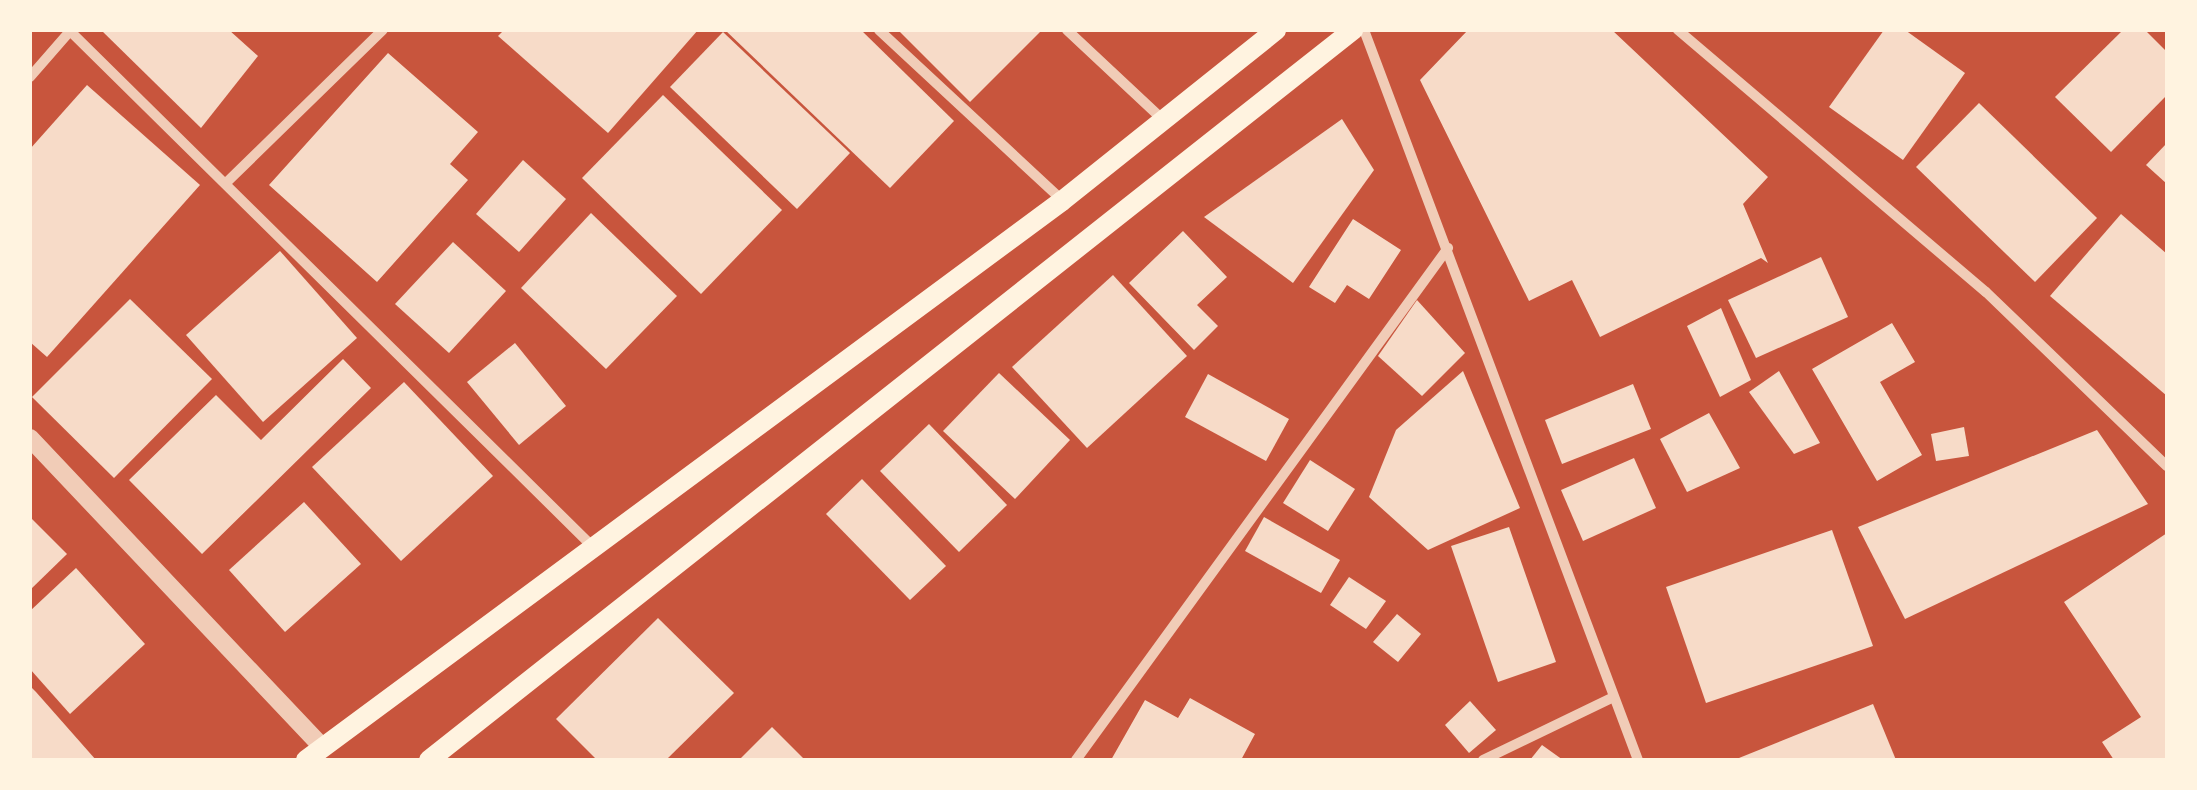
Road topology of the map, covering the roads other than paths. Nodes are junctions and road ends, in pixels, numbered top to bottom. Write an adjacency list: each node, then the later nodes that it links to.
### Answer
1 (70, 30): 9 (street); 11 (street)
2 (383, 30): 11 (street)
3 (879, 30): 12 (street)
4 (1067, 30): 10 (street)
5 (1276, 30): 10 (main road)
6 (1353, 30): 19 (main road)
7 (1364, 30): 13 (street)
8 (1678, 30): 15 (street)
9 (30, 78)
10 (1160, 117): 12 (main road)
11 (228, 181): 16 (street)
12 (1062, 201): 16 (main road)
13 (1448, 248): 17 (street); 20 (street)
14 (30, 438): 18 (street)
15 (2167, 466)
16 (591, 545): 18 (main road)
17 (1614, 697): 21 (street); 22 (street)
18 (314, 754)
19 (430, 760)
20 (1076, 760)
21 (1482, 760)
22 (1638, 760)

